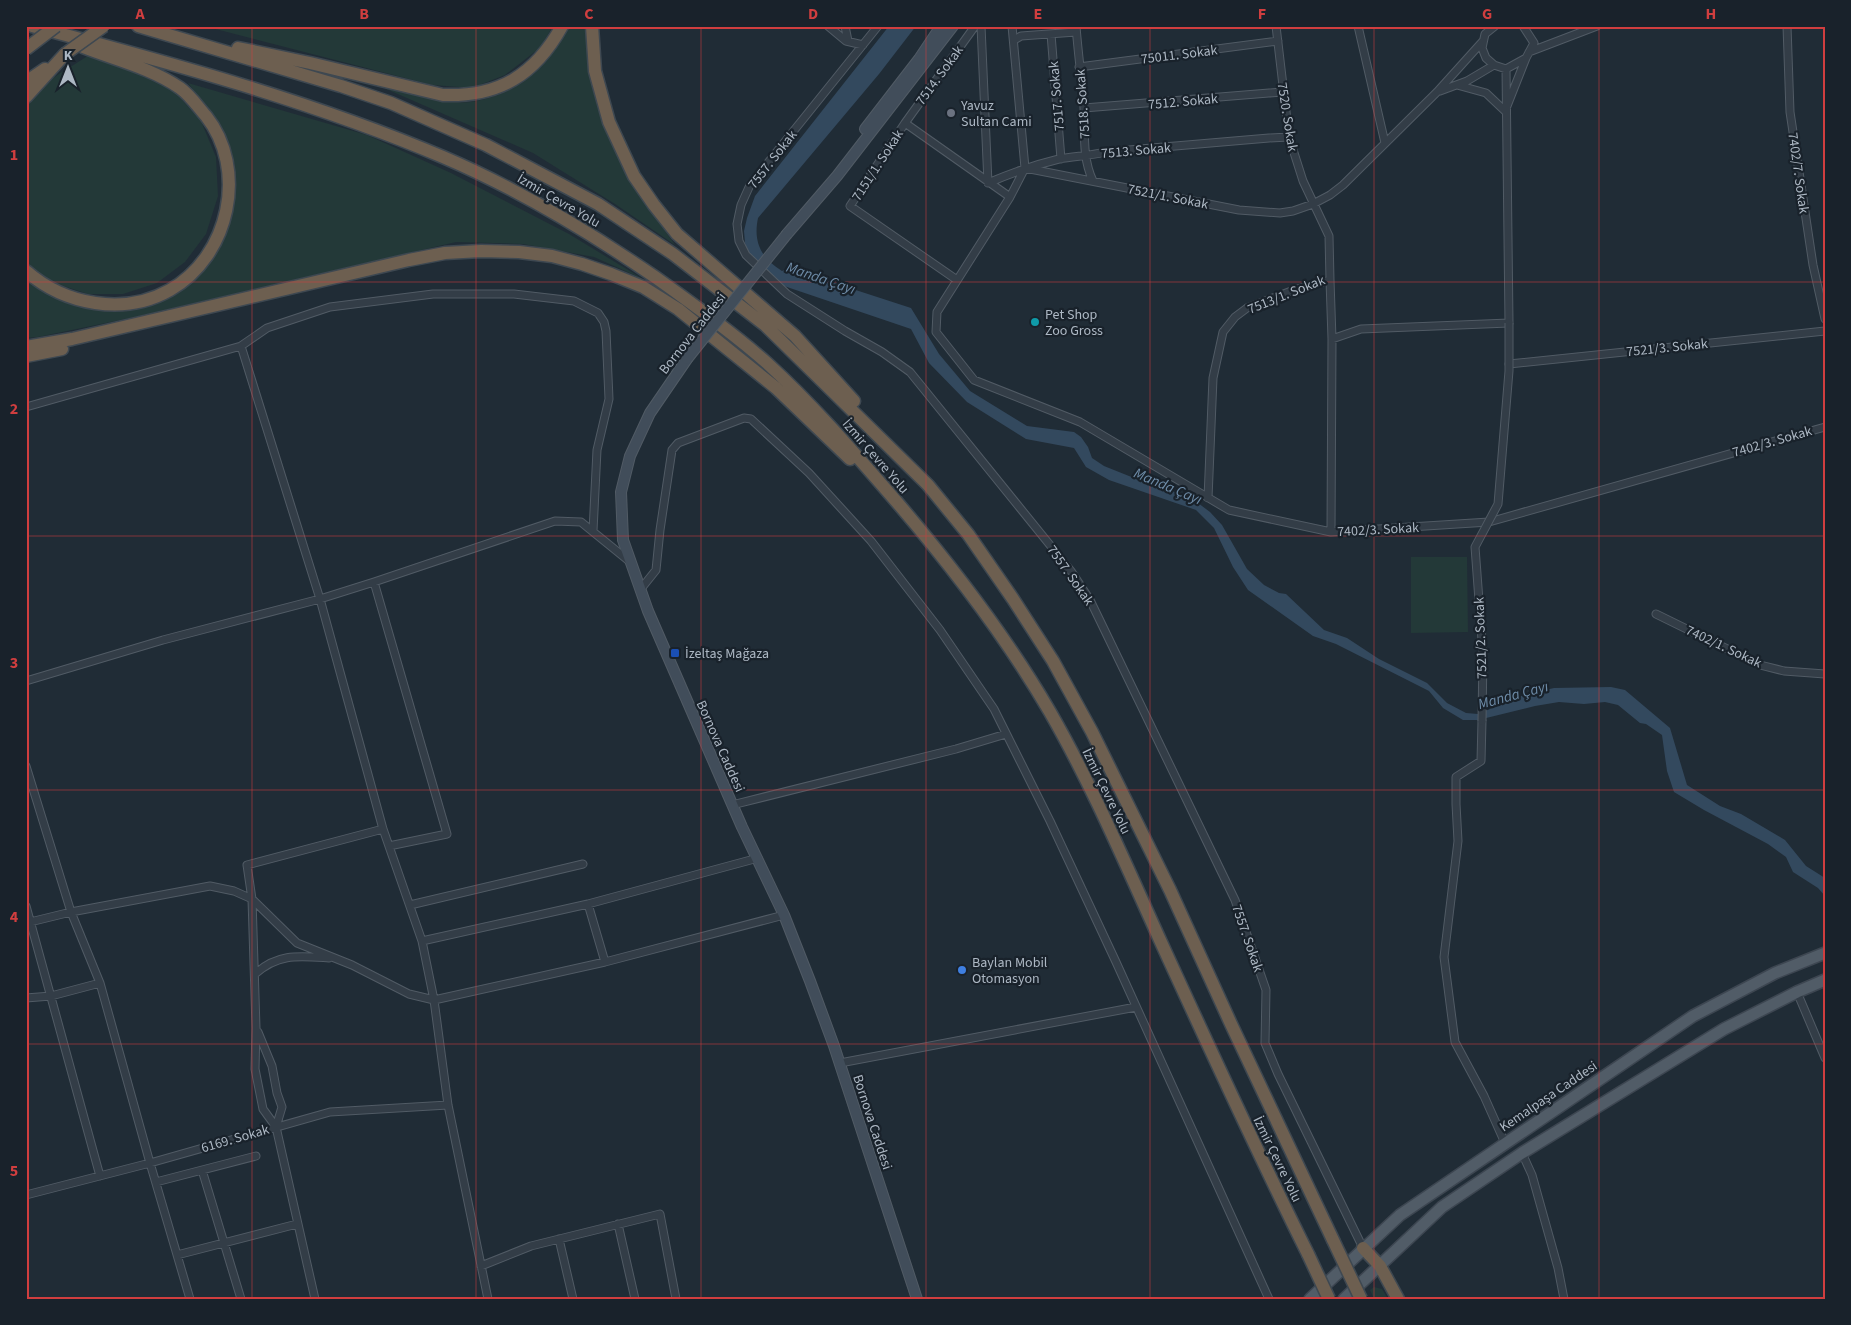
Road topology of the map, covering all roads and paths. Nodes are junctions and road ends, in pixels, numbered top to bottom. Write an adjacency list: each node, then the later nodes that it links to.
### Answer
1 (32, 26): 22 (highway, İzmir Çevre Yolu)
2 (104, 26): 31 (highway, bridge)
3 (138, 26): 23 (highway, İzmir Çevre Yolu)
4 (562, 26): 23 (highway)
5 (592, 26): 68 (highway)
6 (828, 26): 26 (street)
7 (845, 26): 26 (street)
8 (878, 26): 29 (street, 7557. Sokak)
9 (941, 26): 53 (main road, Bornova Caddesi)
10 (954, 26): 53 (main road, Bornova Caddesi)
11 (975, 26): 43 (street, 7514. Sokak)
12 (980, 26): 50 (street)
13 (1012, 26): 25 (street)
14 (1276, 26): 27 (street, 7520. Sokak)
15 (1358, 26): 45 (street)
16 (1495, 26): 28 (street, 7521/1. Sokak)
17 (1534, 26): 20 (street)
18 (1597, 26): 32 (street)
19 (1786, 26): 58 (street, 7402/7. Sokak)
20 (1524, 27): 32 (street)
21 (1076, 29): 24 (street); 34 (street, 7518. Sokak)
22 (59, 30): 30 (highway, bridge); 54 (highway); 70 (highway, İzmir Çevre Yolu)
23 (152, 30): 68 (highway, İzmir Çevre Yolu)
24 (1051, 34): 25 (street); 47 (street, 7517. Sokak)
25 (1014, 40): 48 (street)
26 (848, 41): 29 (street)
27 (1278, 41): 34 (street, 75011. Sokak); 38 (street, 7520. Sokak)
28 (1483, 41): 33 (street); 39 (street, 7521/1. Sokak)
29 (863, 45): 124 (street, 7557. Sokak)
30 (26, 49)
31 (65, 54): 36 (highway); 40 (highway)
32 (1527, 55): 35 (street); 42 (street)
33 (1494, 65): 35 (street); 37 (street)
34 (1079, 67): 41 (street, 7518. Sokak)
35 (1506, 69): 42 (street, 7521/2. Sokak)
36 (26, 82)
37 (1457, 85): 39 (street); 42 (street)
38 (1282, 92): 41 (street, 7512. Sokak); 44 (street, 7520. Sokak)
39 (1437, 92): 45 (street, 7521/1. Sokak)
40 (26, 96)
41 (1084, 108): 46 (street, 7518. Sokak)
42 (1505, 111): 59 (street, 7521/2. Sokak)
43 (905, 123): 50 (street, 7151/1. Sokak); 55 (street, 7151/1. Sokak)
44 (1289, 137): 46 (street, 7513. Sokak); 52 (street, 7520. Sokak)
45 (1385, 142): 52 (street, 7521/1. Sokak)
46 (1086, 156): 47 (street, 7513. Sokak); 49 (street, 7518. Sokak)
47 (1060, 159): 48 (street, 7513. Sokak)
48 (1025, 168): 49 (street, 7521/1. Sokak); 50 (street, 7513. Sokak); 51 (street)
49 (1093, 181): 52 (street, 7521/1. Sokak)
50 (988, 183): 51 (street, 7151/1. Sokak)
51 (1010, 197): 55 (street)
52 (1313, 204): 56 (street, 7513/1. Sokak)
53 (787, 234): 74 (main road, Bornova Caddesi, bridge)
54 (26, 271)
55 (957, 280): 69 (street, 7402/3. Sokak)
56 (1330, 280): 61 (street); 69 (street, 7513/1. Sokak)
57 (203, 308): 63 (highway); 64 (highway); 70 (highway)
58 (1825, 319)
59 (1509, 322): 61 (street); 65 (street, 7521/2. Sokak, bridge)
60 (1825, 331): 65 (street, 7521/3. Sokak)
61 (1332, 339): 73 (street)
62 (241, 346): 66 (street); 72 (street); 77 (street)
63 (26, 347)
64 (26, 356)
65 (1509, 364): 71 (street, 7521/2. Sokak, bridge)
66 (26, 407)
67 (1825, 426): 71 (street, 7402/3. Sokak)
68 (928, 485): 140 (highway, İzmir Çevre Yolu, bridge)
69 (1208, 498): 73 (street, 7402/3. Sokak)
70 (912, 519): 138 (highway, İzmir Çevre Yolu, bridge)
71 (1489, 522): 73 (street, 7402/3. Sokak); 112 (street, 7521/2. Sokak, bridge)
72 (593, 531): 74 (street); 75 (street)
73 (1331, 532)
74 (630, 561): 76 (main road, Bornova Caddesi)
75 (374, 582): 77 (street); 85 (street)
76 (640, 590): 81 (street); 83 (main road, Bornova Caddesi)
77 (320, 599): 80 (street); 84 (street)
78 (1656, 614): 79 (street, 7402/1. Sokak)
79 (1825, 674)
80 (26, 681)
81 (1006, 734): 83 (street); 106 (street)
82 (26, 766): 92 (street)
83 (732, 805): 86 (main road, Bornova Caddesi)
84 (383, 829): 85 (street); 88 (street)
85 (389, 846): 90 (street)
86 (758, 858): 89 (street); 93 (main road, Bornova Caddesi)
87 (583, 864): 90 (street)
88 (252, 899): 92 (street); 97 (street); 99 (street)
89 (588, 904): 95 (street); 98 (street)
90 (410, 905): 95 (street)
91 (26, 906): 94 (street)
92 (70, 912): 94 (street); 101 (street)
93 (784, 915): 98 (street); 109 (main road, Bornova Caddesi)
94 (29, 923): 103 (street)
95 (422, 941): 105 (street)
96 (1825, 953): 112 (main road, Kemalpaşa Caddesi)
97 (334, 958): 99 (street); 105 (street)
98 (604, 962): 105 (street)
99 (254, 974): 107 (street)
100 (1825, 980): 102 (main road)
101 (100, 984): 103 (street); 115 (street)
102 (1797, 992): 108 (street); 113 (main road)
103 (51, 996): 104 (street); 117 (street)
104 (26, 998)
105 (434, 1000): 110 (street)
106 (1136, 1007): 109 (street); 136 (street)
107 (256, 1028): 111 (street); 111 (street)
108 (1825, 1058)
109 (840, 1063): 135 (main road, Bornova Caddesi)
110 (448, 1105): 111 (street, 6169. Sokak); 126 (street)
111 (276, 1127): 115 (street, 6169. Sokak); 120 (street)
112 (1505, 1143): 124 (main road, Kemalpaşa Caddesi)
113 (1522, 1153): 127 (main road); 142 (street)
114 (256, 1156): 116 (street, 6169. Sokak)
115 (150, 1163): 117 (street, 6169. Sokak); 118 (street)
116 (202, 1170): 118 (street, 6169. Sokak); 123 (street, 6169. Sokak)
117 (100, 1176): 119 (street, 6169. Sokak)
118 (156, 1182): 125 (street)
119 (26, 1194)
120 (297, 1224): 123 (street); 128 (street)
121 (618, 1224): 122 (street); 133 (street); 134 (street)
122 (559, 1239): 126 (street); 132 (street)
123 (224, 1243): 125 (street); 130 (street, 6169. Sokak)
124 (1363, 1248): 127 (highway); 137 (main road, Kemalpaşa Caddesi)
125 (177, 1255): 129 (street)
126 (481, 1266): 131 (street)
127 (1380, 1266): 139 (main road); 141 (highway)
128 (314, 1298)
129 (190, 1299)
130 (241, 1299)
131 (488, 1299)
132 (573, 1299)
133 (635, 1299)
134 (676, 1299)
135 (916, 1299)
136 (1269, 1299)
137 (1310, 1299)
138 (1329, 1299)
139 (1344, 1299)
140 (1361, 1299)
141 (1398, 1299)
142 (1564, 1299)

